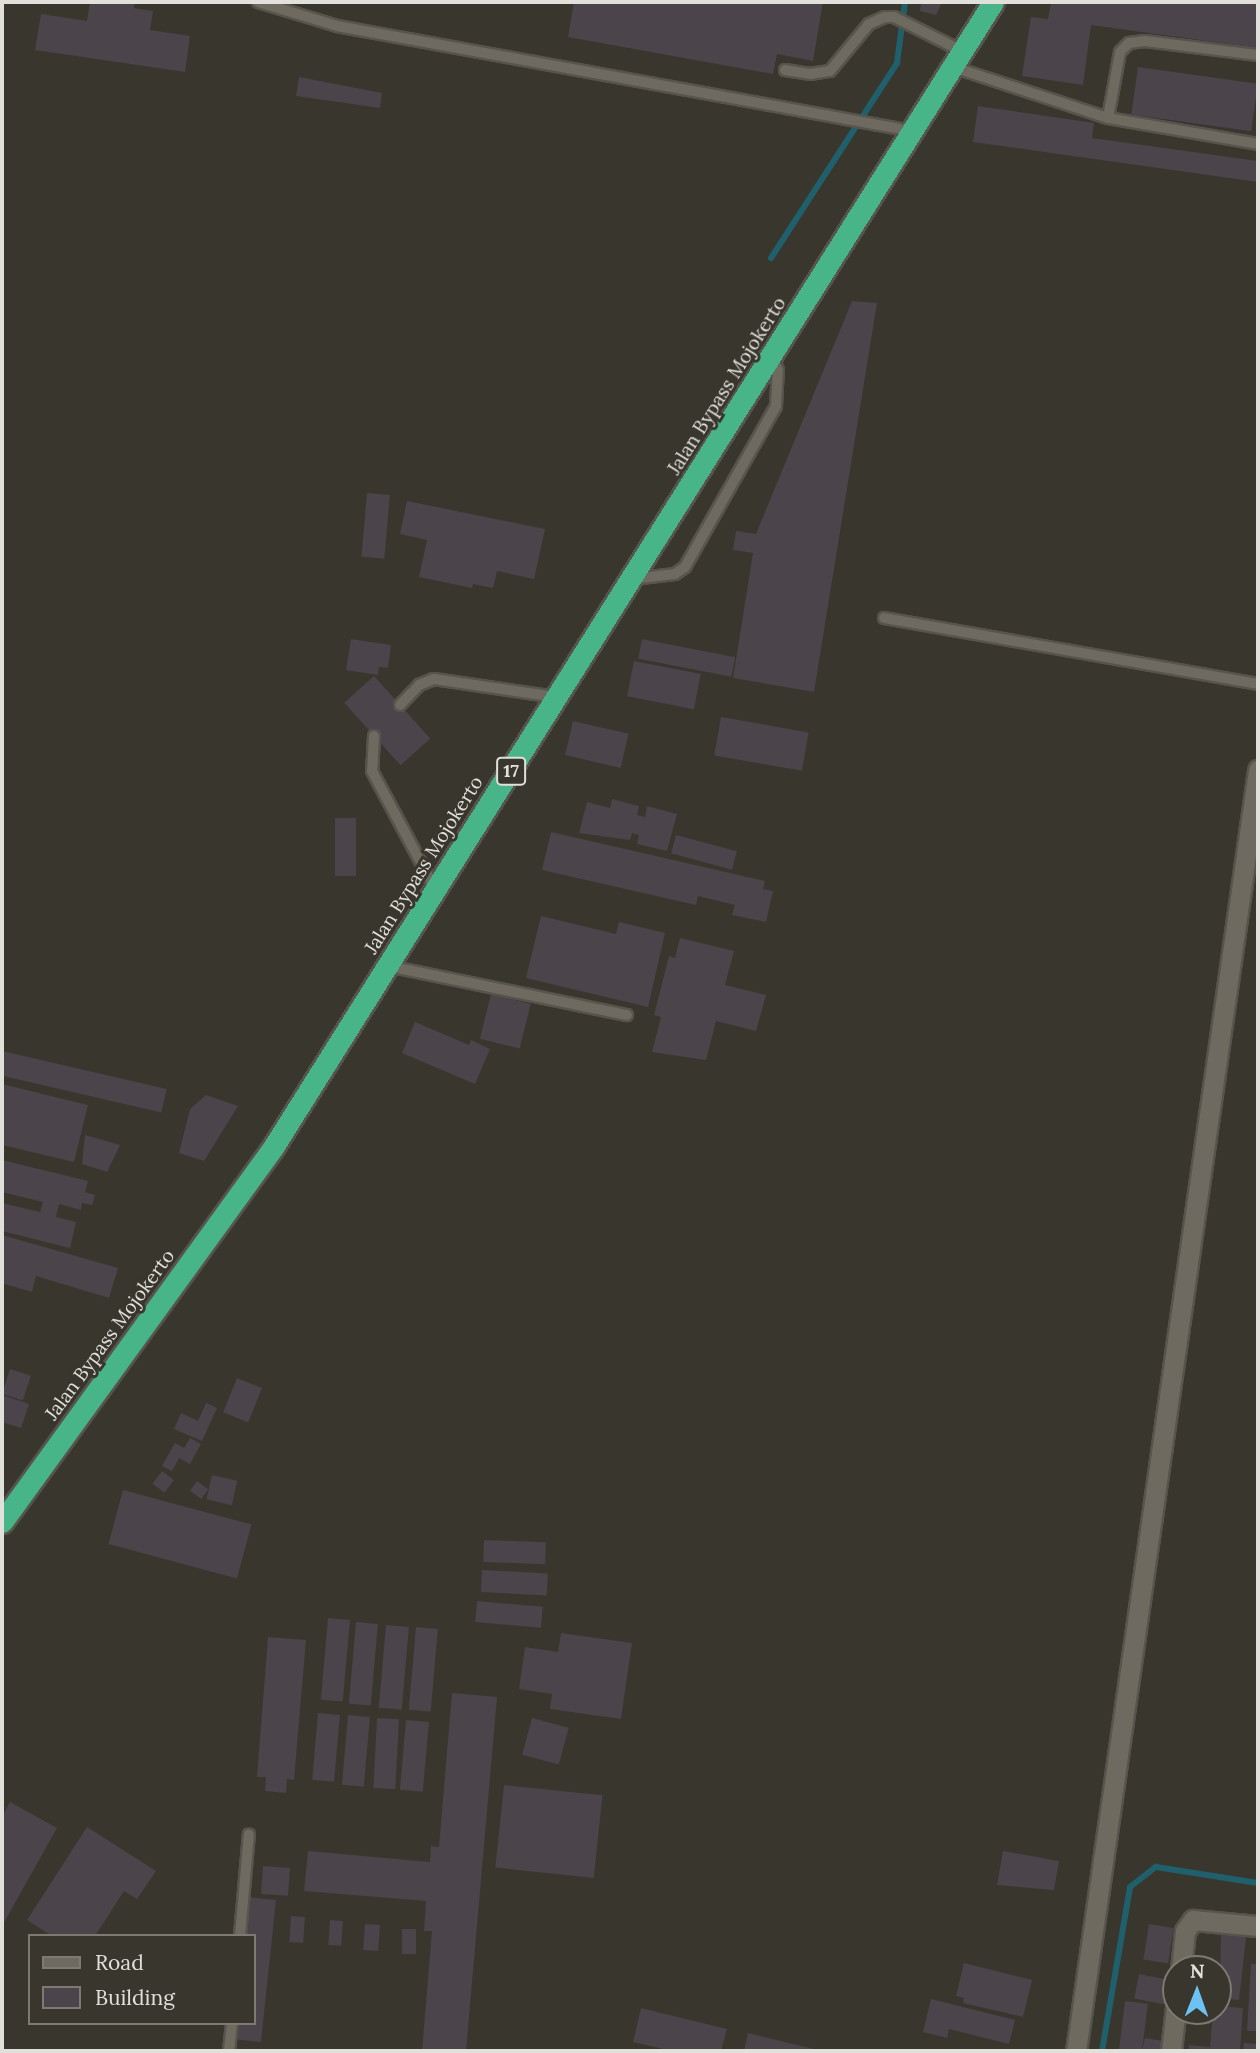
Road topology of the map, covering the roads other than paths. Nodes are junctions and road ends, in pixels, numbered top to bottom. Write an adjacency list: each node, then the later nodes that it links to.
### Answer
1 (258, 2): 7 (lane)
2 (993, 2): 4 (highway, Jalan Bypass Mojokerto / 17)
3 (1258, 55): 6 (lane)
4 (958, 59): 5 (lane); 6 (lane); 7 (highway, Jalan Bypass Mojokerto / 17)
5 (785, 71)
6 (1108, 118): 8 (lane)
7 (912, 131): 9 (highway, Jalan Bypass Mojokerto / 17)
8 (1258, 144)
9 (772, 357): 10 (highway, Jalan Bypass Mojokerto / 17); 10 (lane)
10 (633, 579): 13 (highway, Jalan Bypass Mojokerto / 17)
11 (884, 618): 12 (lane)
12 (1258, 684)
13 (558, 698): 14 (lane); 17 (highway, Jalan Bypass Mojokerto / 17)
14 (400, 705)
15 (374, 736): 17 (lane)
16 (1258, 770): 28 (street)
17 (435, 889): 18 (highway, Jalan Bypass Mojokerto / 17)
18 (388, 966): 19 (lane); 20 (highway, Jalan Bypass Mojokerto / 17)
19 (627, 1014)
20 (2, 1522)
21 (249, 1834): 23 (lane)
22 (1258, 1926): 24 (street)
23 (240, 1934)
24 (1182, 1955)
25 (232, 2025): 27 (lane)
26 (1174, 2025): 29 (street)
27 (229, 2051)
28 (1076, 2051)
29 (1171, 2051)

